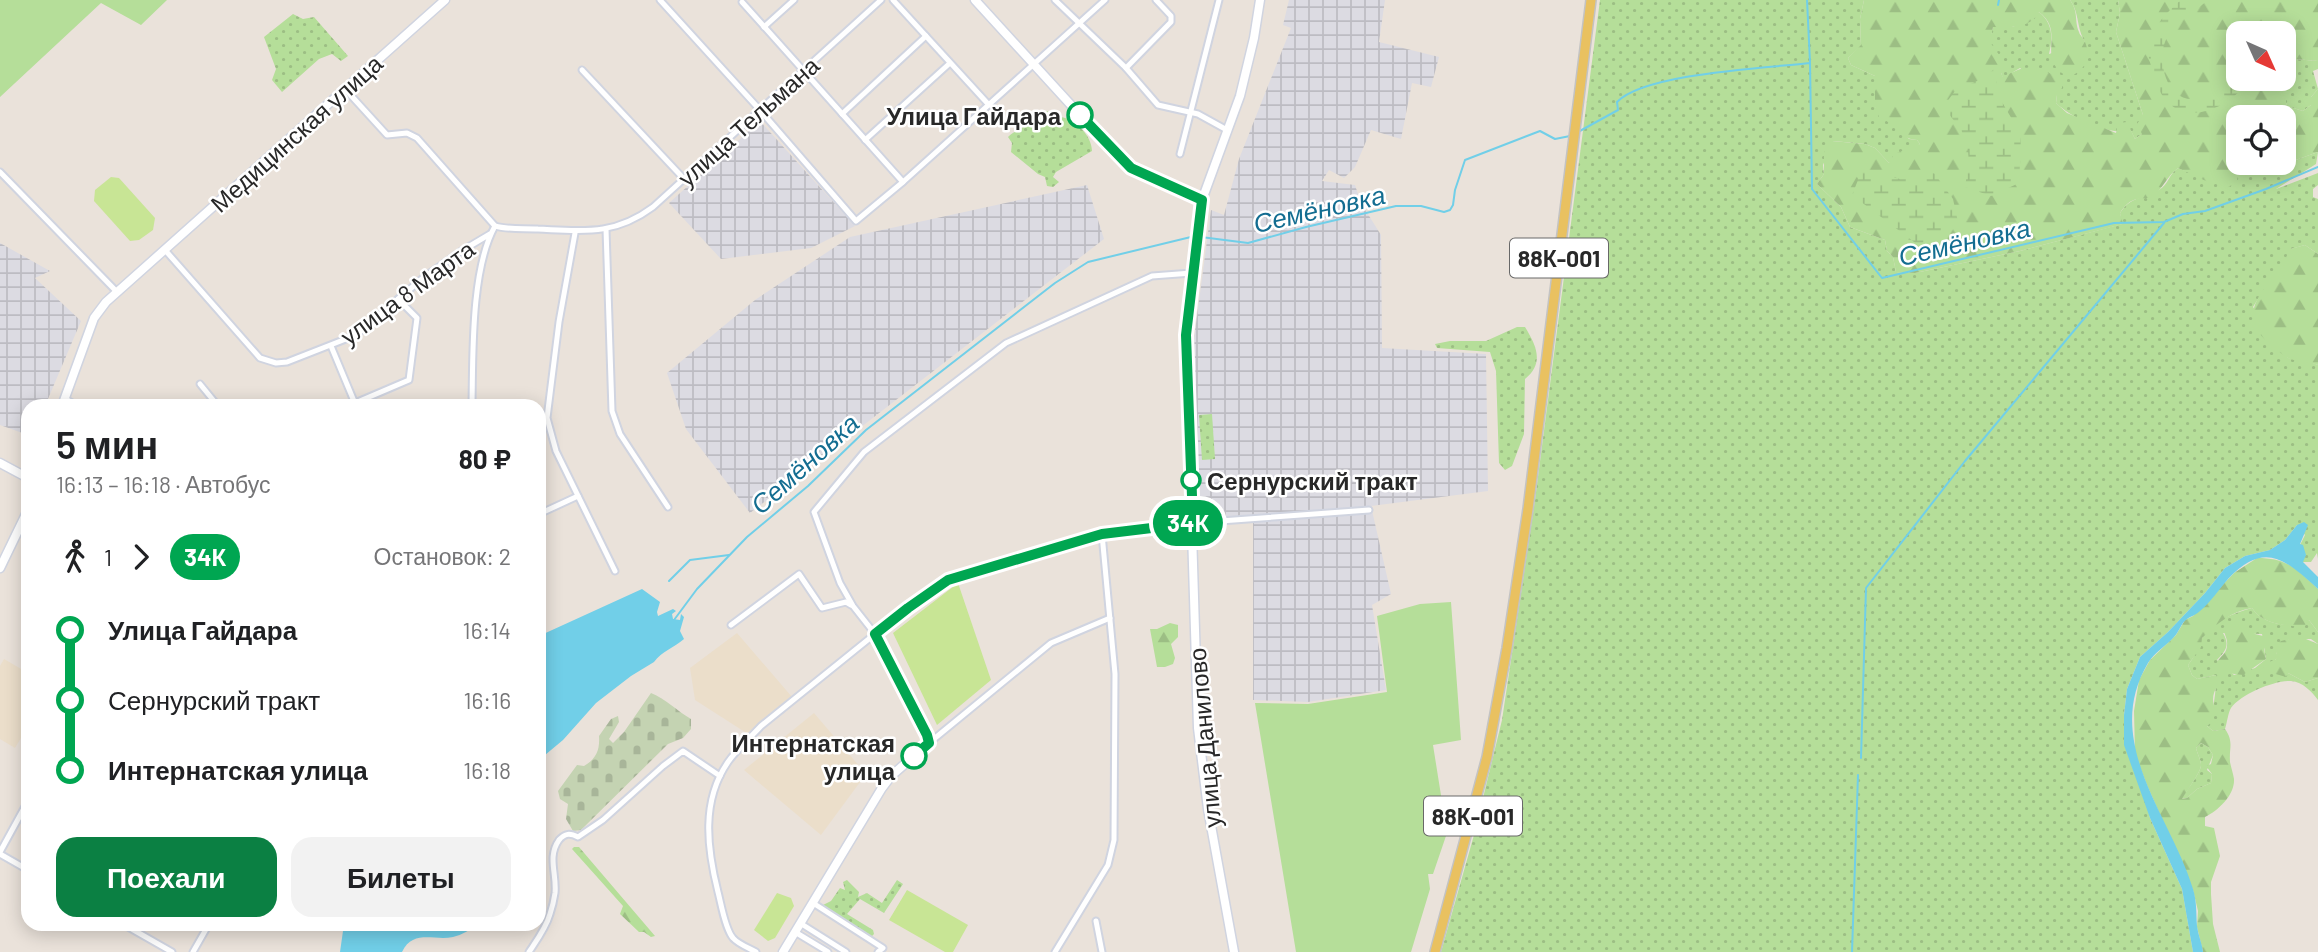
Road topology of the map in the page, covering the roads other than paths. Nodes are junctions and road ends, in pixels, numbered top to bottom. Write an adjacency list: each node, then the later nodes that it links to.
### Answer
1 (445, 0): 22 (main road, Медицинская улица)
2 (660, 0): 24 (street)
3 (794, 0): 15 (street)
4 (881, 0): 21 (street, улица Тельмана)
5 (893, 0): 16 (street)
6 (975, 0): 18 (main road)
7 (1055, 0): 14 (street)
8 (1105, 0): 14 (street)
9 (1156, 0): 19 (street)
10 (1219, 0): 25 (street)
11 (1260, 0): 27 (main road)
12 (1591, 0): 88 (main road, 88К-001)
13 (742, 2): 15 (street)
14 (1078, 23): 18 (street); 19 (street)
15 (764, 27): 21 (street)
16 (926, 36): 17 (street); 26 (street)
17 (950, 63): 23 (street); 28 (street)
18 (1034, 64): 23 (street); 33 (main road)
19 (1126, 68): 25 (street)
20 (582, 70): 31 (street)
21 (803, 71): 24 (street, улица Тельмана); 26 (street)
22 (346, 90): 34 (street); 38 (main road, Медицинская улица)
23 (989, 105): 32 (street)
24 (760, 110): 31 (street, улица Тельмана); 32 (street)
25 (1192, 113): 27 (street); 29 (street)
26 (842, 114): 28 (street)
27 (1227, 130): 33 (main road)
28 (865, 140): 32 (street)
29 (1180, 154)
30 (0, 172): 40 (street)
31 (684, 179): 35 (street, улица Тельмана)
32 (903, 182)
33 (1202, 200): 39 (main road)
34 (495, 226): 36 (street, улица Тельмана); 37 (street)
35 (606, 229): 36 (street, улица Тельмана); 52 (street)
36 (575, 233): 51 (street)
37 (490, 234): 41 (street, улица 8 Марта); 48 (street)
38 (165, 250): 40 (main road, Медицинская улица); 42 (street, улица 8 Марта)
39 (1192, 273): 55 (main road); 60 (street)
40 (117, 292): 44 (main road, Медицинская улица)
41 (398, 299): 42 (street, улица 8 Марта); 47 (street)
42 (331, 346): 46 (street)
43 (200, 384): 45 (street)
44 (64, 399)
45 (212, 399)
46 (351, 399)
47 (367, 399)
48 (472, 399)
49 (0, 463): 50 (main road)
50 (21, 474)
51 (578, 496): 54 (street); 59 (street)
52 (668, 507)
53 (1369, 510): 55 (street)
54 (546, 511)
55 (1193, 523): 57 (main road); 87 (main road, улица Данилово)
56 (21, 524): 58 (main road)
57 (1102, 534): 61 (street); 63 (main road)
58 (0, 568)
59 (615, 570)
60 (853, 606): 62 (street); 63 (street)
61 (1110, 618): 64 (street); 85 (street)
62 (731, 625)
63 (875, 634): 64 (main road); 65 (street)
64 (929, 743): 69 (main road)
65 (720, 776): 72 (street); 80 (street)
66 (21, 814): 67 (street)
67 (0, 853): 68 (street)
68 (21, 866)
69 (813, 904): 71 (main road); 84 (street)
70 (1096, 922): 86 (street)
71 (800, 923): 76 (main road); 83 (street)
72 (546, 924)
73 (135, 931): 77 (street)
74 (205, 931): 78 (street)
75 (543, 931): 79 (street)
76 (795, 932): 81 (main road); 82 (street)
77 (172, 952)
78 (193, 952)
79 (529, 952)
80 (756, 952)
81 (783, 952)
82 (828, 952)
83 (846, 952)
84 (878, 952)
85 (1055, 952)
86 (1102, 952)
87 (1234, 952)
88 (1435, 952)

